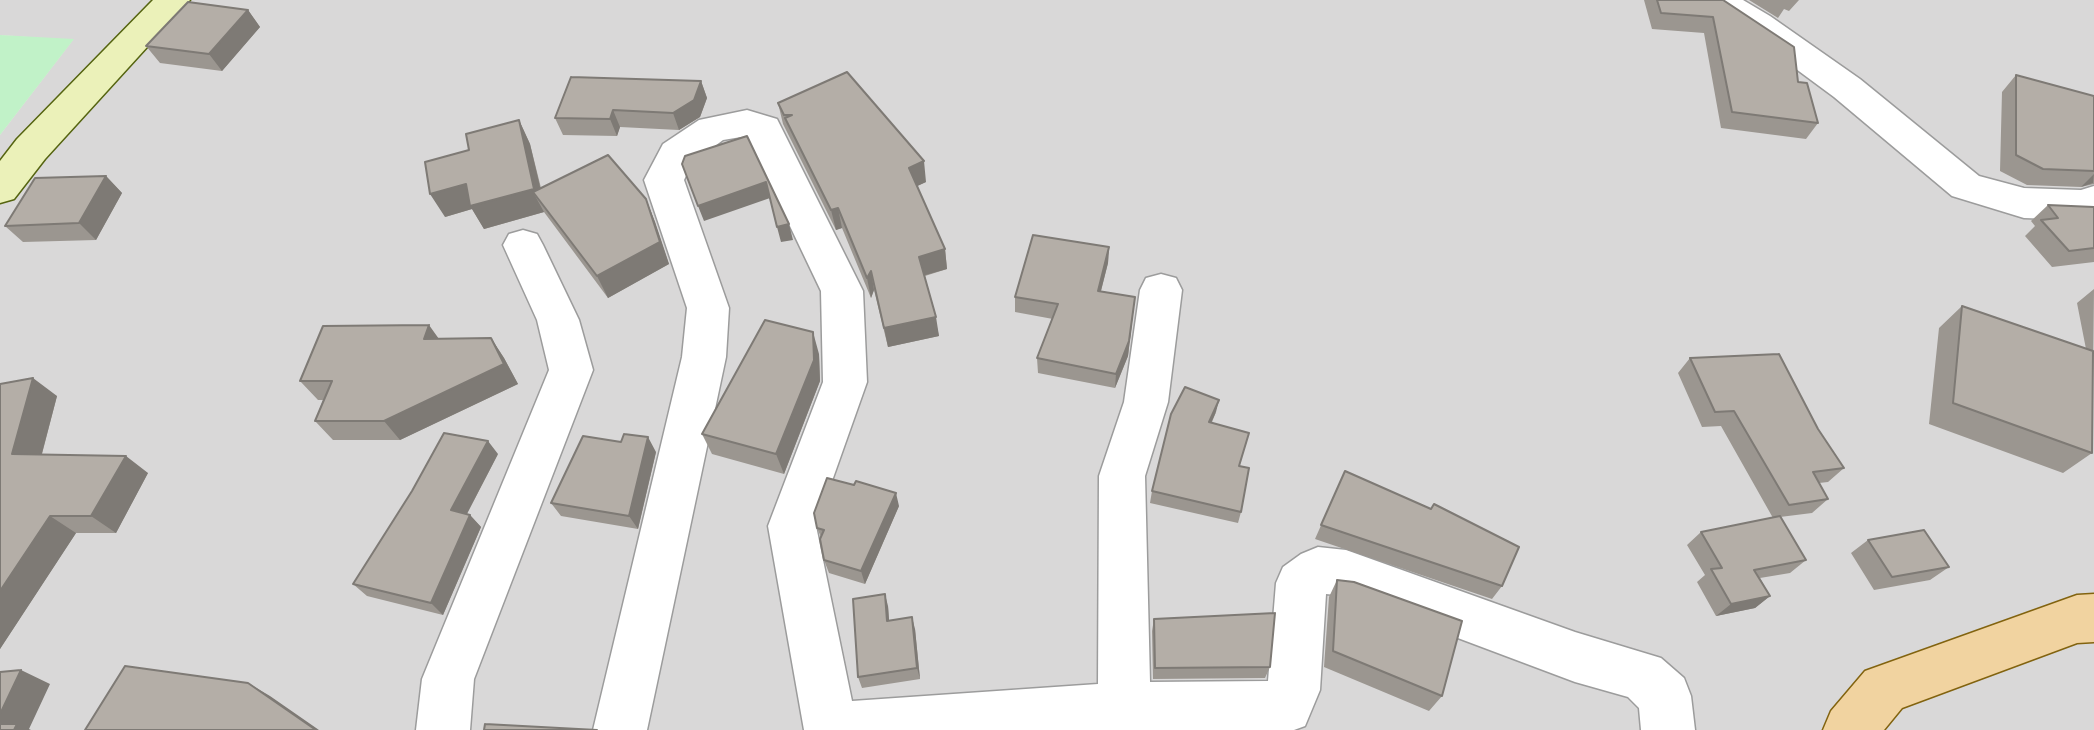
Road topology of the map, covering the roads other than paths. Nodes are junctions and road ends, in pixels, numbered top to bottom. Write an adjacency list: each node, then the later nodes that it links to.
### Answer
1 (173, 0): 3 (main road)
2 (1718, 0): 4 (street)
3 (0, 189)
4 (2094, 201)
5 (523, 245): 10 (street)
6 (1161, 290): 8 (street)
7 (2094, 618): 13 (main road)
8 (1124, 709): 9 (street); 12 (street)
9 (830, 729): 11 (street)
10 (443, 730)
11 (620, 730)
12 (1668, 730)
13 (1850, 730)

